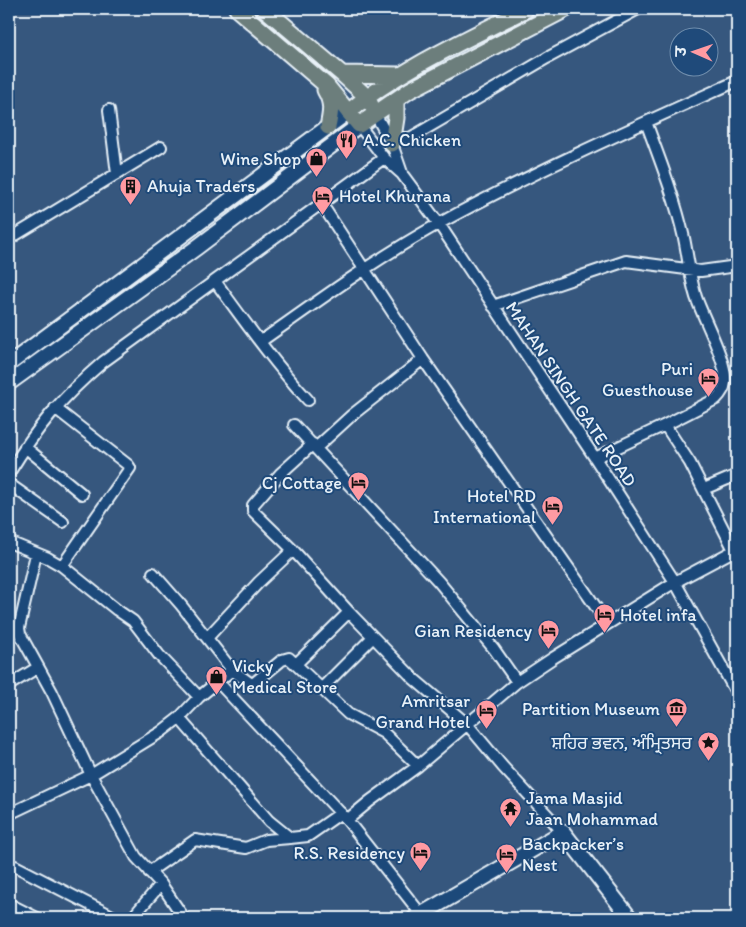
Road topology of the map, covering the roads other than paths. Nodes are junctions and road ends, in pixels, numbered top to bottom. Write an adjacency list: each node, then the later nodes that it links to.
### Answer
1 (237, 9): 8 (main road)
2 (266, 9): 6 (main road)
3 (526, 9): 7 (main road)
4 (566, 9): 11 (main road)
5 (638, 9): 18 (street)
6 (342, 74): 7 (main road); 10 (main road)
7 (402, 75): 10 (main road)
8 (315, 76): 13 (main road); 17 (main road)
9 (737, 81): 15 (street)
10 (366, 97): 13 (main road); 14 (main road)
11 (396, 100): 14 (main road); 18 (main road)
12 (109, 110): 21 (street)
13 (348, 112): 16 (main road); 17 (main road)
14 (375, 114): 16 (main road); 18 (street)
15 (646, 122): 24 (street); 28 (street)
16 (359, 125): 20 (street, MAHAN SINGH GATE ROAD); 34 (main road)
17 (328, 127): 33 (main road)
18 (393, 141): 22 (street)
19 (161, 147): 21 (street)
20 (384, 158): 22 (street, MAHAN SINGH GATE ROAD); 23 (street)
21 (118, 174): 25 (street)
22 (402, 174): 24 (street, MAHAN SINGH GATE ROAD)
23 (321, 203): 27 (street); 29 (street)
24 (439, 224): 27 (street); 30 (street, MAHAN SINGH GATE ROAD)
25 (9, 239)
26 (737, 266): 28 (street)
27 (363, 269): 31 (street); 32 (street)
28 (690, 269): 30 (street); 38 (street)
29 (216, 281): 31 (street); 36 (street)
30 (493, 306): 41 (street, MAHAN SINGH GATE ROAD)
31 (260, 342): 35 (street)
32 (423, 359): 39 (street); 56 (street)
33 (9, 364)
34 (9, 383)
35 (308, 400)
36 (55, 408): 40 (street); 52 (street)
37 (294, 425): 39 (street)
38 (665, 425): 41 (street); 45 (street)
39 (315, 446): 49 (street); 63 (street)
40 (25, 447): 42 (street); 46 (street)
41 (595, 458): 54 (street, MAHAN SINGH GATE ROAD)
42 (9, 473)
43 (737, 475): 45 (street)
44 (9, 484): 47 (street)
45 (704, 489): 50 (street)
46 (82, 494)
47 (63, 522)
48 (9, 542): 51 (street)
49 (293, 550): 55 (street); 58 (street)
50 (735, 550): 54 (street)
51 (36, 554): 52 (street); 60 (street)
52 (62, 566): 67 (street)
53 (153, 573): 58 (street)
54 (675, 582): 56 (street); 66 (street, MAHAN SINGH GATE ROAD)
55 (349, 612): 57 (street); 59 (street)
56 (606, 623): 63 (street)
57 (373, 637): 65 (street); 69 (street)
58 (206, 638): 61 (street)
59 (296, 664): 61 (street); 65 (street)
60 (37, 668): 64 (street); 71 (street)
61 (232, 670): 62 (street)
62 (218, 682): 67 (street); 73 (street)
63 (517, 682): 69 (street)
64 (9, 685)
65 (322, 688): 70 (street)
66 (737, 694)
67 (199, 697): 68 (street)
68 (179, 718): 71 (street); 75 (street)
69 (467, 724): 70 (street); 74 (street)
70 (418, 766): 73 (street)
71 (91, 775): 72 (street); 77 (street)
72 (9, 814)
73 (344, 817): 75 (street); 80 (street)
74 (563, 832): 80 (main road); 85 (main road)
75 (290, 838): 77 (street)
76 (14, 866): 82 (street)
77 (149, 872): 78 (street)
78 (161, 884): 83 (street); 84 (street)
79 (9, 904): 81 (street)
80 (420, 917)
81 (37, 918)
82 (116, 918)
83 (132, 918)
84 (184, 918)
85 (630, 918)

